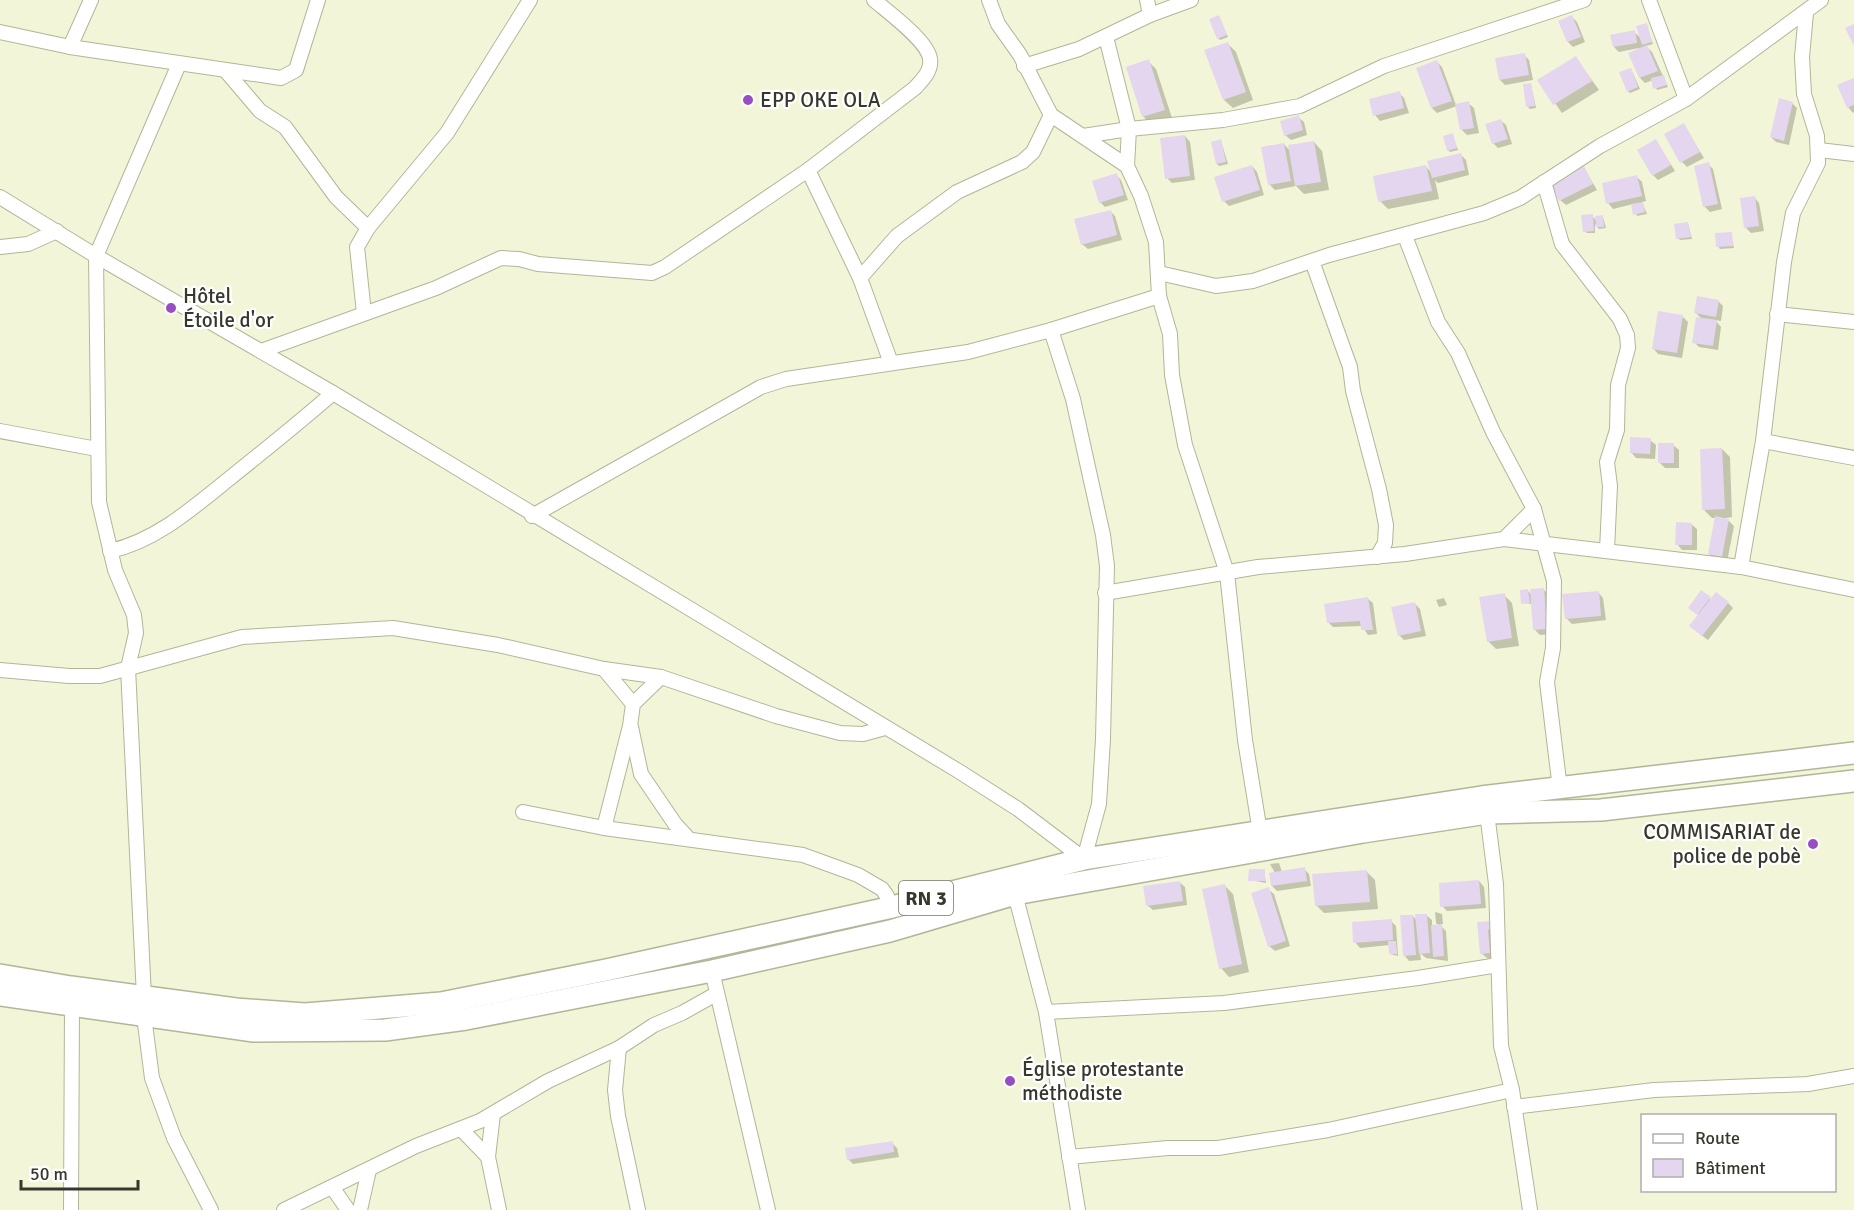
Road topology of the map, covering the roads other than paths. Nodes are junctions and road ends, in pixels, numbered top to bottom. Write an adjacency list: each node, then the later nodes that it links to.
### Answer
1 (91, 0): 15 (street)
2 (318, 0): 18 (street)
3 (530, 0): 29 (street)
4 (874, 0): 26 (street)
5 (989, 0): 17 (street)
6 (1147, 0): 12 (street)
7 (1191, 0): 12 (street)
8 (1584, 0): 21 (street)
9 (1649, 0): 19 (street)
10 (1821, 0): 11 (street)
11 (1806, 13): 19 (street); 23 (street)
12 (1150, 15): 14 (street)
13 (0, 32): 15 (street)
14 (1106, 37): 17 (street); 21 (street)
15 (70, 47): 16 (street)
16 (179, 64): 18 (street); 33 (street)
17 (1024, 66): 20 (street)
18 (226, 71): 29 (street)
19 (1686, 99): 27 (street)
20 (1051, 116): 22 (street); 36 (street)
21 (1130, 129): 22 (street); 25 (street)
22 (1083, 136): 25 (street)
23 (1819, 150): 24 (street); 39 (street)
24 (1854, 154)
25 (1127, 166): 35 (street)
26 (808, 170): 36 (street); 38 (street)
27 (1544, 182): 31 (street); 53 (street)
28 (0, 197): 30 (street)
29 (368, 228): 38 (street)
30 (57, 231): 32 (street); 33 (street)
31 (1405, 236): 34 (street); 49 (street)
32 (0, 248)
33 (96, 256): 42 (street); 47 (street)
34 (1312, 261): 35 (street); 55 (street)
35 (1159, 273): 37 (street)
36 (860, 278): 43 (street)
37 (1159, 296): 41 (street); 57 (street)
38 (364, 313): 42 (street)
39 (1777, 314): 40 (street); 46 (street)
40 (1854, 322)
41 (1051, 330): 43 (street); 59 (street)
42 (261, 351): 44 (street)
43 (891, 363): 50 (street)
44 (333, 393): 50 (street); 54 (street)
45 (0, 430): 47 (street)
46 (1763, 441): 48 (street); 56 (street)
47 (97, 449): 54 (street)
48 (1854, 458)
49 (1534, 509): 51 (street); 52 (street)
50 (532, 516): 66 (street)
51 (1504, 539): 52 (street); 55 (street)
52 (1543, 542): 53 (street); 69 (street)
53 (1607, 550): 56 (street)
54 (110, 551): 60 (street)
55 (1377, 557): 57 (street)
56 (1741, 567): 58 (street)
57 (1227, 573): 59 (street); 73 (street)
58 (1854, 590)
59 (1105, 593): 75 (street)
60 (128, 668): 61 (street); 62 (street); 83 (street)
61 (604, 669): 63 (street); 64 (street)
62 (0, 670)
63 (661, 677): 64 (street); 66 (street)
64 (633, 704): 65 (street)
65 (630, 726): 72 (street); 74 (street)
66 (885, 728): 75 (street)
67 (1854, 753): 69 (main road, RN 3)
68 (1854, 781): 71 (main road, RN 3)
69 (1560, 789): 73 (main road, RN 3)
70 (523, 812): 72 (street)
71 (1487, 813): 76 (main road, RN 3); 78 (street)
72 (604, 828): 74 (street)
73 (1260, 832): 75 (main road, RN 3)
74 (687, 837): 77 (street)
75 (1084, 859): 77 (main road, RN 3)
76 (1015, 894): 79 (main road, RN 3); 85 (street)
77 (888, 908): 83 (main road, RN 3)
78 (1498, 965): 85 (street); 88 (street)
79 (712, 971): 81 (street); 83 (main road, RN 3)
80 (0, 975): 83 (main road, RN 3)
81 (716, 994): 86 (street); 103 (street)
82 (0, 995): 84 (main road, RN 3)
83 (144, 1006): 84 (main road, RN 3); 97 (street)
84 (72, 1007): 96 (street)
85 (1046, 1012): 93 (street)
86 (619, 1048): 90 (street); 102 (street)
87 (1854, 1076): 89 (street)
88 (1512, 1090): 89 (street); 93 (street)
89 (1515, 1107): 105 (street)
90 (493, 1114): 91 (street); 92 (street)
91 (462, 1130): 92 (street); 94 (street)
92 (488, 1157): 101 (street)
93 (1069, 1157): 104 (street)
94 (369, 1170): 95 (street); 100 (street)
95 (332, 1187): 98 (street); 99 (street)
96 (71, 1210)
97 (211, 1210)
98 (284, 1210)
99 (348, 1210)
100 (360, 1210)
101 (499, 1210)
102 (638, 1210)
103 (768, 1210)
104 (1077, 1210)
105 (1530, 1210)

